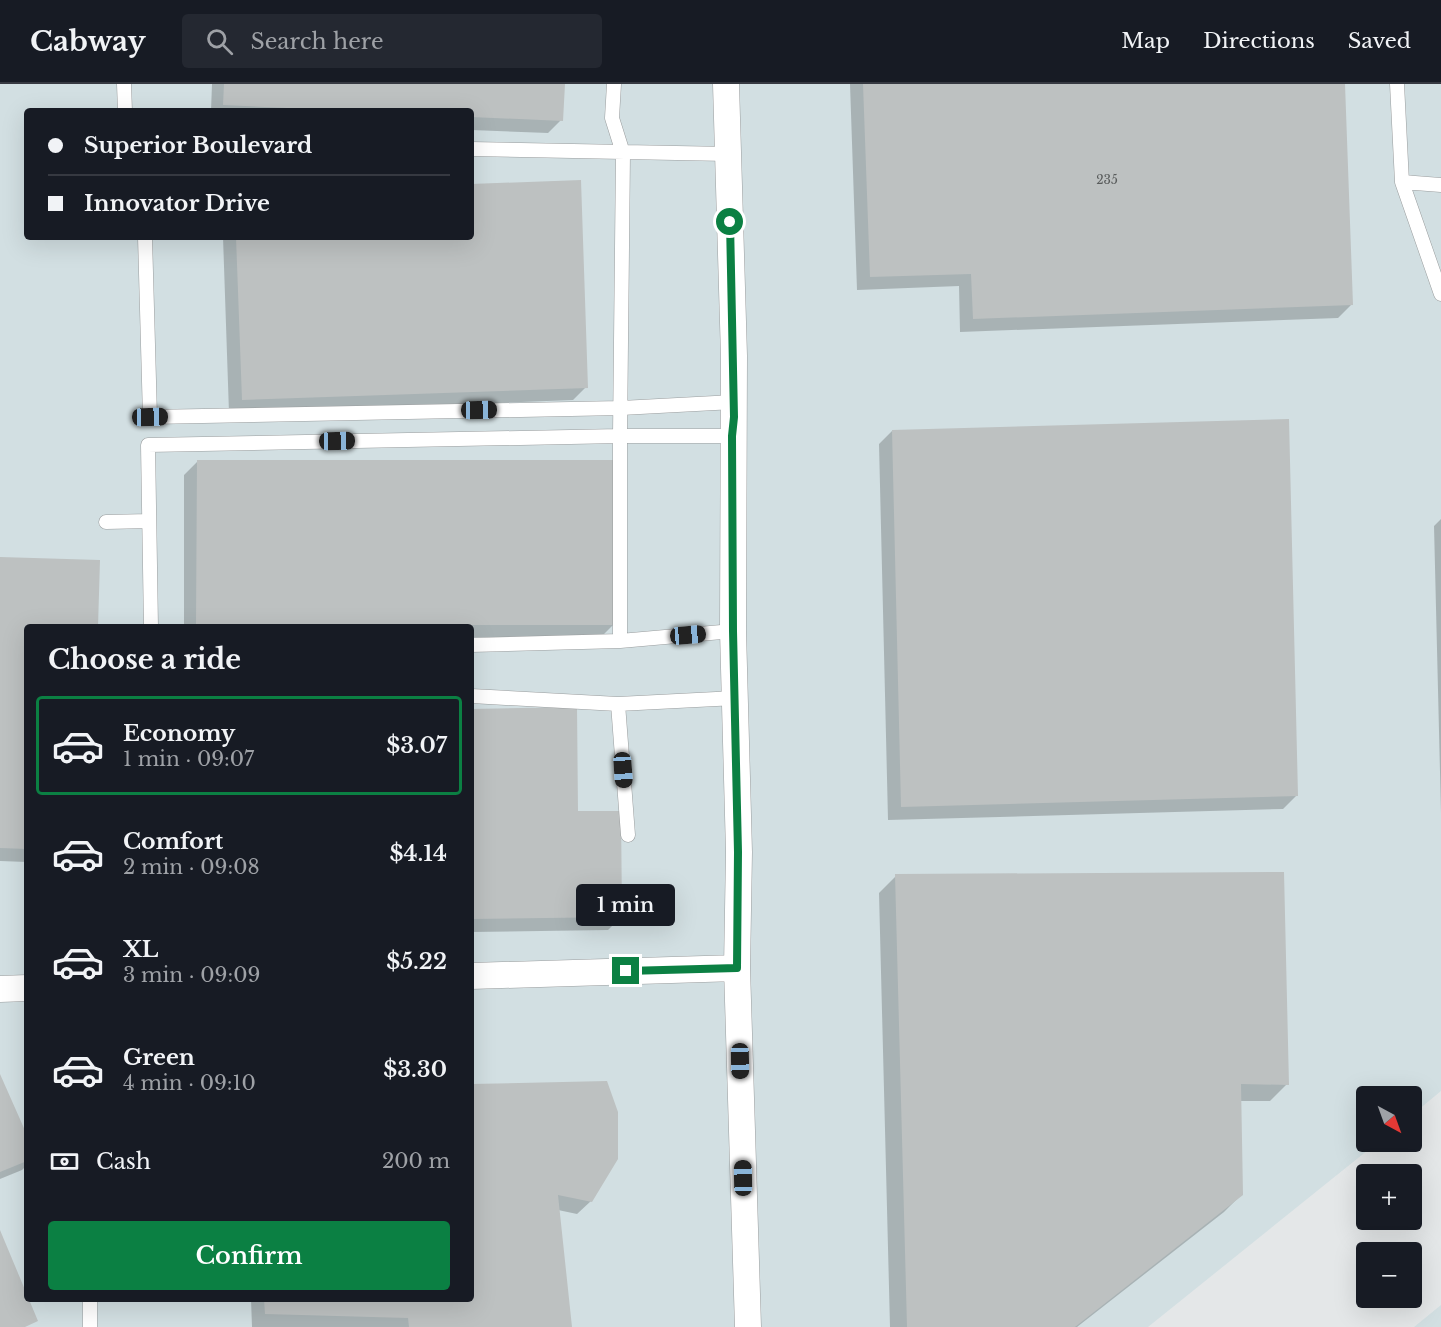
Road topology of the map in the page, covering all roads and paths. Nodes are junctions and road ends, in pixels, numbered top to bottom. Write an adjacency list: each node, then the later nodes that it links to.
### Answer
1 (124, 84): 5 (lane)
2 (614, 84): 7 (lane)
3 (726, 84): 8 (street)
4 (1397, 84): 9 (lane)
5 (125, 108)
6 (474, 149): 7 (lane)
7 (623, 153): 8 (lane); 14 (lane)
8 (728, 154): 13 (street)
9 (1402, 182): 10 (lane); 12 (lane)
10 (1441, 184)
11 (145, 240): 14 (lane)
12 (1441, 294)
13 (734, 402): 14 (lane); 16 (street)
14 (621, 408): 15 (lane)
15 (620, 436): 16 (lane); 17 (lane); 21 (lane)
16 (732, 436): 20 (street)
17 (149, 521): 18 (lane); 19 (lane)
18 (106, 522)
19 (151, 624)
20 (733, 631): 21 (lane); 24 (street)
21 (620, 641): 22 (lane)
22 (474, 645)
23 (474, 696): 25 (lane)
24 (736, 698): 25 (lane); 27 (street)
25 (618, 704): 26 (lane)
26 (628, 835)
27 (737, 968): 28 (street); 33 (street)
28 (474, 976)
29 (24, 988): 30 (street)
30 (0, 989)
31 (90, 1302): 32 (lane)
32 (90, 1327)
33 (748, 1327)

